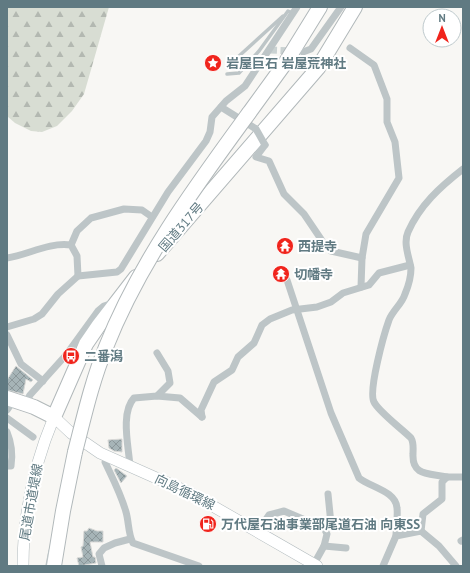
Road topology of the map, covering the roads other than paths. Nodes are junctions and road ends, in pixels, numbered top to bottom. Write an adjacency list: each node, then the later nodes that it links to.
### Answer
1 (320, 7): 31 (highway, bridge)
2 (341, 7): 6 (street)
3 (355, 7): 19 (highway, 国道317号)
4 (293, 10): 7 (lane); 8 (lane); 9 (street)
5 (350, 48): 14 (street)
6 (303, 52)
7 (239, 56)
8 (227, 74)
9 (221, 107): 11 (street); 14 (street, bridge)
10 (463, 170): 15 (street)
11 (152, 217): 12 (street); 16 (street)
12 (71, 245): 13 (street); 16 (street)
13 (7, 258)
14 (362, 258): 18 (street)
15 (410, 265): 18 (street); 35 (street)
16 (78, 276): 21 (street)
17 (287, 280): 20 (street)
18 (361, 287): 20 (street)
19 (116, 302): 24 (street); 27 (highway, 国道317号)
20 (296, 309): 25 (street); 43 (street)
21 (7, 327)
22 (7, 335): 24 (street)
23 (157, 353): 25 (street)
24 (43, 381): 26 (street)
25 (157, 396): 34 (street)
26 (13, 403): 27 (highway)
27 (54, 417): 32 (main road, 向島循環線); 50 (main road, 尾道市道堤線)
28 (7, 418): 30 (street)
29 (7, 432): 33 (street)
30 (33, 437)
31 (76, 452): 38 (highway); 41 (lane)
32 (108, 456): 34 (main road, 向島循環線); 44 (street)
33 (7, 466)
34 (130, 467): 42 (main road, 向島循環線)
35 (447, 477): 36 (street); 40 (street)
36 (463, 477)
37 (328, 494): 39 (street)
38 (63, 511): 45 (lane); 52 (highway)
39 (324, 528): 42 (street); 46 (street)
40 (421, 530): 43 (street); 56 (street)
41 (65, 531)
42 (258, 531): 49 (main road, 向島循環線)
43 (396, 536): 55 (street)
44 (130, 539): 53 (street); 54 (street)
45 (53, 541)
46 (324, 546): 48 (street); 49 (street)
47 (51, 548): 51 (lane)
48 (346, 548)
49 (316, 565)
50 (23, 566)
51 (47, 566)
52 (54, 566)
53 (102, 566)
54 (199, 566)
55 (383, 566)
56 (456, 566)

